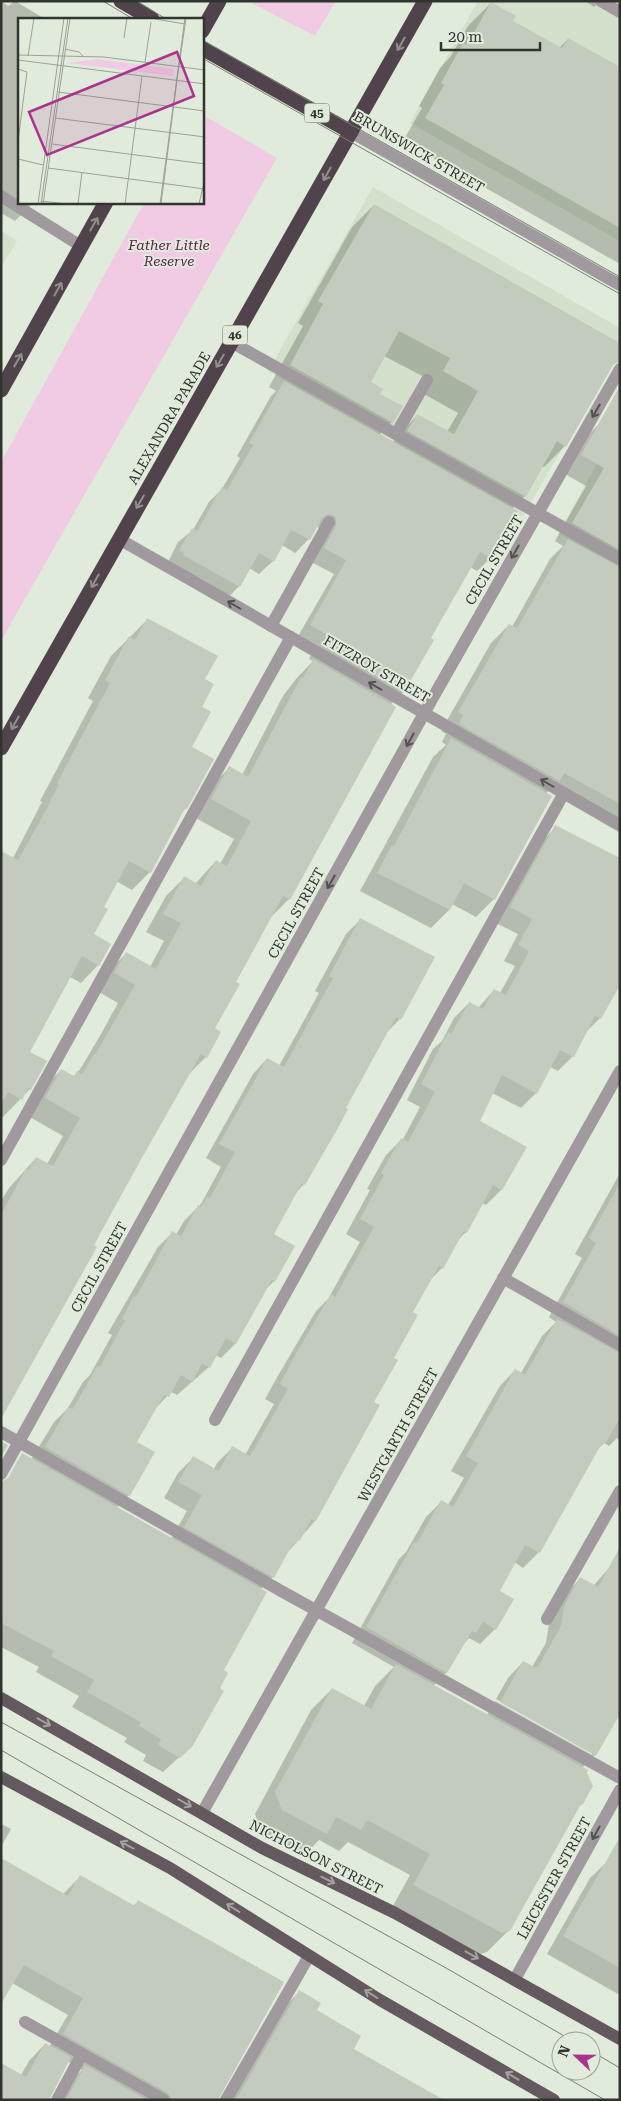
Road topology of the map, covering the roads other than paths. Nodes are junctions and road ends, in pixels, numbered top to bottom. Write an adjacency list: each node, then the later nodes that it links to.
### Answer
1 (122, 1): 6 (highway)
2 (219, 1): 7 (highway)
3 (425, 1): 9 (highway, ALEXANDRA PARADE / 46, one-way to 9)
4 (602, 1): 5 (street)
5 (620, 12)
6 (150, 18)
7 (204, 27)
8 (204, 49): 9 (highway, BRUNSWICK STREET / 45)
9 (351, 132): 13 (street, BRUNSWICK STREET / 45); 14 (highway, ALEXANDRA PARADE / 46, one-way to 14)
10 (1, 196): 12 (street)
11 (105, 204): 12 (highway, one-way to 11)
12 (81, 246): 17 (highway, one-way to 12)
13 (620, 285)
14 (231, 342): 18 (street); 21 (highway, ALEXANDRA PARADE / 46, one-way to 21)
15 (620, 369): 19 (street, CECIL STREET, one-way to 19)
16 (427, 380): 18 (street)
17 (1, 390)
18 (396, 434): 19 (street)
19 (538, 513): 22 (street); 25 (street, CECIL STREET, one-way to 25)
20 (329, 522): 23 (street)
21 (119, 539): 23 (street, FITZROY STREET, one-way to 21); 26 (highway, ALEXANDRA PARADE / 46, one-way to 26)
22 (620, 559)
23 (271, 626): 24 (street, FITZROY STREET)
24 (291, 637): 25 (street, FITZROY STREET, one-way to 24); 30 (street)
25 (424, 713): 27 (street, FITZROY STREET, one-way to 25); 35 (street, CECIL STREET, one-way to 35)
26 (1, 748)
27 (564, 793): 28 (street, FITZROY STREET); 33 (street)
28 (620, 825)
29 (620, 1071): 31 (street, WESTGARTH STREET)
30 (1, 1160)
31 (503, 1278): 32 (street); 38 (street, WESTGARTH STREET)
32 (620, 1344)
33 (216, 1420)
34 (1, 1432): 35 (street)
35 (19, 1442): 36 (street, CECIL STREET); 38 (street)
36 (1, 1474)
37 (620, 1491): 39 (street)
38 (317, 1611): 42 (street); 44 (street, WESTGARTH STREET)
39 (547, 1620)
40 (1, 1698): 44 (main road, NICHOLSON STREET, one-way to 44)
41 (1, 1777): 45 (main road, one-way to 41)
42 (620, 1778)
43 (620, 1790): 46 (street, LEICESTER STREET, one-way to 46)
44 (202, 1813): 46 (main road, NICHOLSON STREET, one-way to 46)
45 (309, 1956): 52 (street); 53 (main road, one-way to 45)
46 (515, 1979): 48 (main road, NICHOLSON STREET)
47 (24, 2022): 49 (street)
48 (620, 2039)
49 (82, 2054): 50 (street); 51 (street)
50 (57, 2100)
51 (164, 2100)
52 (226, 2100)
53 (554, 2100)

